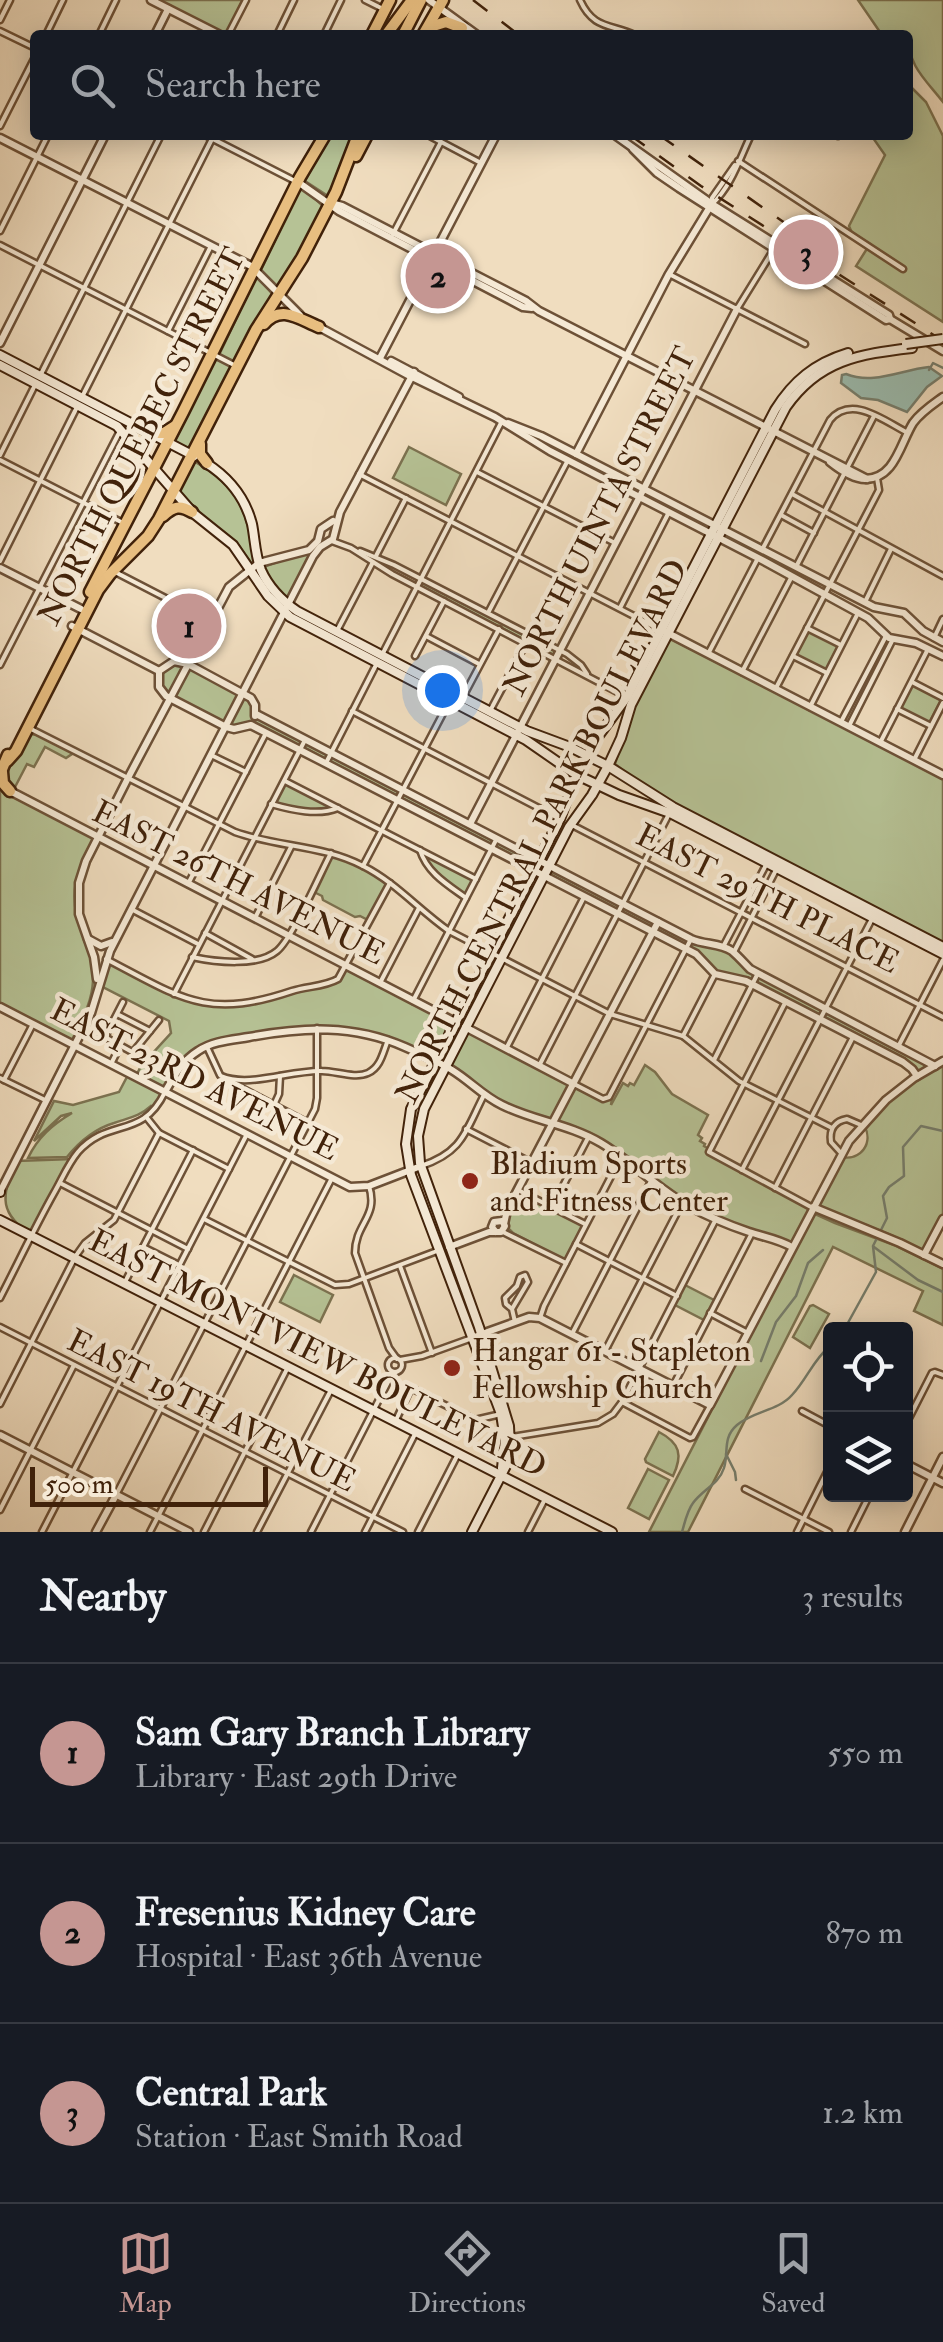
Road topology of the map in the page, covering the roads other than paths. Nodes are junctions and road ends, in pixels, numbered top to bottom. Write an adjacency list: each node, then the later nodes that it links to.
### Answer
1 (10, 0): 14 (street)
2 (64, 0): 16 (street)
3 (116, 0): 17 (street)
4 (151, 0): 13 (street)
5 (246, 0): 20 (street)
6 (294, 0): 21 (street)
7 (342, 0): 22 (street)
8 (365, 0): 12 (street)
9 (412, 0): 24 (main road)
10 (580, 0): 31 (street)
11 (433, 2): 25 (main road); 26 (main road); 29 (street); 30 (street)
12 (387, 5): 23 (main road)
13 (168, 9): 18 (street); 19 (street)
14 (0, 20)
15 (0, 30): 32 (street)
16 (49, 30)
17 (101, 30)
18 (158, 30)
19 (210, 30)
20 (221, 30)
21 (279, 30)
22 (327, 30)
23 (374, 30)
24 (390, 30)
25 (408, 30)
26 (426, 30)
27 (429, 30): 28 (main road)
28 (463, 30)
29 (465, 30)
30 (466, 30)
31 (621, 30)
32 (30, 45)
33 (30, 66): 34 (street)
34 (0, 126)
35 (0, 138): 49 (street)
36 (46, 140): 49 (street)
37 (102, 140): 52 (street)
38 (158, 140): 55 (street)
39 (212, 140): 57 (street)
40 (219, 140): 53 (street)
41 (319, 140): 53 (main road, NORTH QUEBEC STREET)
42 (356, 140): 54 (main road, NORTH QUEBEC STREET)
43 (363, 140): 54 (main road)
44 (437, 140): 48 (street)
45 (493, 140): 51 (street)
46 (622, 140): 56 (street)
47 (749, 140): 50 (street)
48 (441, 142): 51 (street); 59 (street)
49 (37, 157): 52 (street); 58 (street)
50 (738, 161): 56 (street); 65 (street)
51 (482, 162): 63 (street)
52 (82, 180): 55 (street); 64 (street)
53 (298, 182): 54 (street); 66 (main road, NORTH QUEBEC STREET)
54 (333, 197): 59 (street); 69 (main road, NORTH QUEBEC STREET)
55 (127, 202): 57 (street); 68 (street)
56 (710, 206): 62 (street); 67 (street)
57 (170, 224): 61 (street); 71 (street)
58 (0, 231)
59 (392, 235): 63 (street)
60 (0, 245): 64 (street)
61 (212, 245): 66 (street); 73 (street)
62 (775, 246): 70 (street, NORTH UINTA STREET); 78 (street)
63 (433, 256): 81 (street); 82 (street)
64 (39, 265): 68 (street); 76 (street)
65 (903, 269)
66 (255, 270): 69 (street); 79 (main road, NORTH QUEBEC STREET)
67 (669, 274): 70 (street); 81 (street)
68 (84, 288): 71 (street); 86 (street)
69 (279, 296): 72 (street); 74 (main road, NORTH QUEBEC STREET)
70 (737, 309): 77 (street); 87 (street, NORTH UINTA STREET)
71 (126, 310): 73 (street); 89 (street)
72 (319, 327): 74 (main road); 82 (street)
73 (168, 331): 79 (street)
74 (253, 335): 84 (main road, NORTH QUEBEC STREET)
75 (943, 341): 94 (main road, NORTH CENTRAL PARK BOULEVARD, bridge)
76 (0, 343)
77 (805, 344)
78 (943, 351)
79 (212, 354): 84 (street); 92 (main road, NORTH QUEBEC STREET)
80 (0, 356): 86 (main road)
81 (626, 356): 87 (street); 100 (street)
82 (380, 358): 85 (street)
83 (0, 364): 86 (main road)
84 (237, 366): 97 (main road, NORTH QUEBEC STREET)
85 (411, 374): 91 (street); 109 (street)
86 (38, 379): 89 (main road); 102 (street)
87 (694, 391): 94 (street); 112 (street, NORTH UINTA STREET)
88 (943, 397): 96 (street)
89 (80, 401): 93 (main road); 95 (main road); 111 (street)
90 (874, 416): 96 (street); 99 (street); 106 (street)
91 (502, 422): 100 (street); 103 (street); 107 (street)
92 (176, 426): 95 (main road); 98 (main road, NORTH QUEBEC STREET)
93 (121, 429): 105 (main road); 117 (street)
94 (769, 430): 99 (street); 127 (main road, NORTH CENTRAL PARK BOULEVARD)
95 (152, 433): 98 (main road)
96 (908, 433): 110 (street)
97 (203, 434): 101 (main road, NORTH QUEBEC STREET); 104 (main road)
98 (168, 442): 101 (main road); 105 (main road, NORTH QUEBEC STREET)
99 (813, 452): 106 (street); 114 (street)
100 (576, 454): 112 (street)
101 (192, 455): 104 (main road); 108 (main road, NORTH QUEBEC STREET)
102 (0, 458): 111 (street)
103 (568, 460): 115 (street); 118 (street)
104 (206, 463): 137 (main road)
105 (154, 469): 108 (main road); 113 (main road); 125 (main road, NORTH QUEBEC STREET)
106 (846, 470): 110 (street); 121 (street)
107 (476, 471): 118 (street); 124 (street)
108 (183, 473): 113 (main road, NORTH QUEBEC STREET)
109 (359, 474): 116 (street); 129 (street)
110 (877, 478): 126 (street)
111 (40, 481): 117 (street); 136 (street)
112 (643, 488): 115 (street, NORTH UINTA STREET); 127 (street)
113 (174, 491): 119 (main road); 123 (main road, NORTH QUEBEC STREET)
114 (792, 494): 121 (street); 122 (street)
115 (639, 497): 120 (street); 131 (street, NORTH UINTA STREET)
116 (406, 498): 124 (street); 135 (street)
117 (83, 502): 125 (street); 145 (street)
118 (544, 506): 131 (street); 134 (street)
119 (192, 512): 123 (main road); 137 (main road)
120 (669, 512): 127 (street); 150 (street)
121 (826, 512): 126 (street); 128 (street)
122 (780, 515): 128 (street); 133 (street)
123 (159, 520): 139 (main road, NORTH QUEBEC STREET)
124 (450, 521): 134 (street); 141 (street)
125 (126, 524): 130 (main road, NORTH QUEBEC STREET)
126 (858, 529): 132 (street); 143 (street)
127 (717, 531): 133 (street); 161 (main road, NORTH CENTRAL PARK BOULEVARD)
128 (814, 533): 138 (street)
129 (332, 537): 135 (street); 137 (street); 152 (street)
130 (117, 540): 139 (main road); 151 (main road, NORTH QUEBEC STREET)
131 (615, 543): 146 (street, NORTH UINTA STREET)
132 (891, 549): 140 (street); 149 (street)
133 (760, 554): 138 (street); 142 (street); 170 (street)
134 (518, 556): 146 (street); 154 (street)
135 (374, 559): 141 (street); 144 (street); 160 (street)
136 (0, 564): 145 (street)
137 (255, 566): 152 (main road); 156 (street)
138 (797, 566): 142 (street); 143 (street)
139 (113, 571): 156 (street); 157 (main road, NORTH QUEBEC STREET)
140 (943, 576)
141 (421, 578): 144 (street); 154 (street)
142 (791, 578): 147 (street); 179 (street)
143 (830, 584): 147 (street); 149 (street)
144 (417, 586): 148 (street); 174 (street)
145 (39, 588): 151 (street); 177 (street)
146 (589, 593): 150 (street); 169 (street, NORTH UINTA STREET)
147 (824, 595): 153 (street); 158 (street)
148 (444, 601): 159 (street); 162 (street)
149 (864, 602): 164 (street)
150 (620, 608): 161 (street)
151 (81, 609): 157 (main road, NORTH QUEBEC STREET)
152 (286, 609): 160 (main road); 174 (main road); 183 (street)
153 (858, 612): 163 (street); 167 (street)
154 (488, 613): 169 (street)
155 (943, 619): 164 (street)
156 (210, 620): 175 (street)
157 (75, 628): 178 (street); 194 (main road, NORTH QUEBEC STREET)
158 (807, 628): 167 (street); 172 (street)
159 (499, 629): 166 (street); 176 (street)
160 (336, 632): 174 (main road)
161 (665, 632): 170 (street); 186 (main road, NORTH CENTRAL PARK BOULEVARD)
162 (426, 636): 171 (street); 176 (street)
163 (890, 638): 168 (street); 195 (street)
164 (934, 638): 165 (street)
165 (943, 642)
166 (526, 643): 169 (street); 192 (street)
167 (841, 645): 180 (street)
168 (929, 648): 173 (street); 181 (street)
169 (558, 654): 186 (street); 199 (street, NORTH UINTA STREET)
170 (708, 654): 179 (street)
171 (416, 656)
172 (793, 656): 180 (street); 182 (street)
173 (943, 656)
174 (379, 659): 184 (main road); 187 (main road); 191 (street)
175 (188, 664): 178 (street); 183 (street); 185 (street)
176 (480, 664): 184 (street)
177 (0, 665)
178 (160, 671): 185 (street)
179 (742, 672): 182 (street)
180 (827, 673): 189 (street)
181 (912, 682): 188 (street); 190 (street)
182 (776, 689): 189 (street)
183 (244, 693): 193 (street); 198 (street)
184 (463, 697): 192 (main road)
185 (170, 698): 198 (street); 216 (street)
186 (630, 698): 208 (main road, NORTH CENTRAL PARK BOULEVARD); 211 (main road, NORTH CENTRAL PARK BOULEVARD)
187 (450, 700): 199 (main road); 204 (street)
188 (943, 700): 197 (street)
189 (810, 707): 195 (street)
190 (897, 709): 197 (street); 203 (street)
191 (352, 711): 204 (street); 206 (street)
192 (490, 711): 199 (main road)
193 (256, 714): 196 (street); 202 (street)
194 (30, 718): 201 (main road); 212 (main road, NORTH QUEBEC STREET)
195 (845, 724): 203 (street)
196 (251, 725): 198 (street); 200 (street)
197 (931, 726): 209 (street)
198 (226, 727): 207 (street)
199 (518, 731): 208 (main road); 214 (main road); 218 (street, NORTH UINTA STREET)
200 (266, 732): 205 (street); 213 (street)
201 (41, 734): 216 (street)
202 (305, 739): 205 (street); 206 (street)
203 (880, 742): 209 (street)
204 (424, 748): 218 (street); 221 (street)
205 (300, 749): 210 (street); 217 (street)
206 (331, 753): 210 (street); 221 (street)
207 (212, 755): 213 (street); 224 (street)
208 (588, 756): 211 (main road); 214 (main road, NORTH CENTRAL PARK BOULEVARD)
209 (914, 760): 215 (street)
210 (326, 763): 222 (street)
211 (608, 766): 219 (main road, NORTH CENTRAL PARK BOULEVARD); 226 (main road)
212 (3, 769): 220 (main road)
213 (246, 772): 230 (street)
214 (578, 775): 219 (main road); 227 (main road, NORTH CENTRAL PARK BOULEVARD)
215 (943, 775)
216 (128, 778): 224 (street); 232 (street)
217 (284, 780): 223 (street); 225 (street)
218 (491, 783): 227 (street); 228 (street, NORTH UINTA STREET)
219 (598, 785): 226 (main road); 229 (main road, NORTH CENTRAL PARK BOULEVARD)
220 (5, 789): 232 (street, EAST 26TH AVENUE)
221 (403, 790): 222 (street); 228 (street)
222 (397, 800): 231 (street); 236 (street)
223 (272, 804): 225 (street); 233 (street)
224 (184, 807): 230 (street); 242 (street)
225 (338, 808): 231 (street)
226 (671, 810): 240 (street); 241 (main road); 258 (main road)
227 (560, 819): 239 (main road, NORTH CENTRAL PARK BOULEVARD)
228 (470, 824): 234 (street)
229 (570, 824): 240 (street, EAST 29TH PLACE); 246 (main road, NORTH CENTRAL PARK BOULEVARD)
230 (218, 825): 233 (street); 249 (street)
231 (381, 830): 237 (street); 243 (street)
232 (98, 837): 242 (street, EAST 26TH AVENUE); 266 (street)
233 (254, 838): 235 (street); 252 (street)
234 (497, 838): 236 (street); 239 (street)
235 (292, 845): 238 (street); 259 (street)
236 (492, 849): 245 (street); 247 (street)
237 (420, 850): 247 (street); 251 (street)
238 (331, 853): 243 (street); 265 (street)
239 (538, 861): 245 (main road, NORTH CENTRAL PARK BOULEVARD); 246 (street)
240 (644, 862): 253 (street); 256 (street, EAST 29TH PLACE)
241 (767, 862): 244 (main road); 256 (street)
242 (153, 866): 249 (street, EAST 26TH AVENUE); 255 (street)
243 (363, 866): 248 (street)
244 (777, 868): 258 (main road); 260 (street)
245 (534, 870): 246 (street); 272 (main road, NORTH CENTRAL PARK BOULEVARD)
246 (546, 871): 250 (street); 253 (street); 276 (main road, NORTH CENTRAL PARK BOULEVARD)
247 (476, 879): 251 (street)
248 (390, 882): 254 (street); 279 (street)
249 (188, 884): 252 (street, EAST 26TH AVENUE)
250 (584, 897): 257 (street); 283 (street)
251 (466, 898): 262 (street)
252 (221, 901): 259 (street, EAST 26TH AVENUE); 264 (street)
253 (623, 904): 257 (street); 261 (street)
254 (419, 908): 262 (street); 284 (street)
255 (131, 910): 267 (street); 269 (street)
256 (741, 912): 260 (street, EAST 29TH PLACE); 270 (street)
257 (618, 914): 263 (street); 288 (street)
258 (874, 915): 274 (main road); 280 (street)
259 (255, 918): 265 (street, EAST 26TH AVENUE)
260 (751, 918): 273 (street); 280 (street, EAST 29TH PLACE)
261 (658, 922): 263 (street); 268 (street)
262 (449, 931): 272 (street); 289 (street)
263 (653, 932): 271 (street); 296 (street)
264 (205, 933): 269 (street); 278 (street)
265 (288, 936): 278 (street); 279 (street, EAST 26TH AVENUE)
266 (87, 938): 267 (street); 286 (street)
267 (115, 940): 277 (street)
268 (691, 940): 270 (street); 271 (street)
269 (199, 944): 275 (street)
270 (723, 947): 273 (street)
271 (686, 950): 281 (street); 301 (street)
272 (491, 952): 276 (street); 302 (main road, NORTH CENTRAL PARK BOULEVARD)
273 (734, 952): 282 (street)
274 (943, 954): 292 (street)
275 (192, 957): 278 (street); 287 (street)
276 (502, 958): 283 (street); 304 (main road, NORTH CENTRAL PARK BOULEVARD)
277 (106, 959): 286 (street); 287 (street)
278 (252, 959)
279 (346, 966): 284 (street, EAST 26TH AVENUE); 287 (street)
280 (847, 967): 292 (street, EAST 29TH PLACE); 294 (street)
281 (715, 974): 285 (street); 307 (street)
282 (758, 974): 285 (street); 294 (street)
283 (542, 978): 288 (street); 315 (street)
284 (380, 983): 289 (street, EAST 26TH AVENUE)
285 (752, 984): 291 (street); 319 (street)
286 (98, 990): 311 (street)
287 (174, 994)
288 (576, 996): 296 (street); 323 (street)
289 (413, 1000): 302 (street, EAST 26TH AVENUE)
290 (124, 1002): 295 (street)
291 (786, 1002): 298 (street); 329 (street)
292 (920, 1005): 297 (street, EAST 29TH PLACE); 314 (street)
293 (0, 1007): 300 (street, EAST 23RD AVENUE)
294 (825, 1008): 298 (street); 314 (street)
295 (117, 1014): 306 (street); 309 (street)
296 (610, 1014): 301 (street); 331 (street)
297 (943, 1017)
298 (820, 1019): 308 (street); 336 (street)
299 (159, 1020): 306 (street)
300 (33, 1024): 311 (street, EAST 23RD AVENUE); 328 (street)
301 (648, 1025): 307 (street); 331 (street)
302 (453, 1026): 318 (main road, NORTH CENTRAL PARK BOULEVARD)
303 (317, 1028): 310 (street); 313 (street); 325 (street)
304 (463, 1030): 315 (street); 322 (main road, NORTH CENTRAL PARK BOULEVARD)
305 (94, 1031): 309 (street)
306 (150, 1031): 316 (street)
307 (683, 1036): 319 (street)
308 (854, 1036): 327 (street); 340 (street)
309 (106, 1037): 312 (street)
310 (388, 1040): 318 (street); 325 (street)
311 (75, 1045): 321 (street, EAST 23RD AVENUE); 337 (street)
312 (120, 1046): 316 (street); 321 (street)
313 (206, 1046): 330 (street); 332 (street)
314 (898, 1046): 324 (street)
315 (506, 1049): 323 (street)
316 (133, 1052): 317 (street)
317 (144, 1058)
318 (436, 1059): 322 (street); 333 (main road, NORTH CENTRAL PARK BOULEVARD)
319 (714, 1060): 329 (street)
320 (943, 1061): 324 (street)
321 (111, 1064): 332 (street, EAST 23RD AVENUE)
322 (446, 1064): 334 (street); 335 (main road, NORTH CENTRAL PARK BOULEVARD)
323 (540, 1066): 331 (street)
324 (935, 1066): 327 (street)
325 (317, 1070): 326 (street); 341 (street)
326 (280, 1074): 330 (street); 338 (street)
327 (917, 1076): 343 (street)
328 (2, 1079): 337 (street)
329 (744, 1083): 336 (street); 356 (street)
330 (241, 1084): 338 (street)
331 (574, 1084): 342 (street)
332 (165, 1092): 339 (street); 347 (street, EAST 23RD AVENUE)
333 (419, 1092): 335 (main road); 357 (main road, NORTH CENTRAL PARK BOULEVARD)
334 (484, 1095): 342 (street); 345 (street)
335 (429, 1097): 354 (main road, NORTH CENTRAL PARK BOULEVARD)
336 (778, 1100): 340 (street); 356 (street)
337 (46, 1101): 364 (street)
338 (274, 1105): 341 (street)
339 (146, 1118): 346 (street); 360 (street)
340 (812, 1118): 344 (street); 362 (street)
341 (308, 1122): 351 (street)
342 (554, 1122): 348 (street); 353 (street)
343 (861, 1125): 344 (street); 350 (street)
344 (832, 1128): 350 (street)
345 (466, 1129): 353 (street); 354 (street)
346 (159, 1133): 349 (street); 369 (street)
347 (248, 1134): 351 (street, EAST 23RD AVENUE); 355 (street)
348 (589, 1136): 352 (street); 366 (street)
349 (193, 1150): 355 (street); 377 (street)
350 (842, 1153): 367 (street)
351 (290, 1156): 358 (street, EAST 23RD AVENUE); 380 (street)
352 (621, 1157): 359 (street); 374 (street)
353 (532, 1164): 363 (street)
354 (421, 1166): 357 (street); 383 (main road, NORTH CENTRAL PARK BOULEVARD)
355 (230, 1169): 370 (street)
356 (742, 1170): 362 (street)
357 (410, 1171): 361 (street); 386 (main road, NORTH CENTRAL PARK BOULEVARD)
358 (332, 1178): 361 (street, EAST 23RD AVENUE); 390 (street)
359 (651, 1182): 365 (street); 389 (street)
360 (60, 1183): 369 (street); 379 (street)
361 (369, 1186): 396 (street)
362 (775, 1188): 367 (street)
363 (518, 1190): 366 (street); 376 (street)
364 (0, 1192)
365 (682, 1202): 371 (street); 395 (street)
366 (552, 1207): 374 (street)
367 (813, 1207): 384 (street); 387 (street)
368 (0, 1210): 375 (main road)
369 (118, 1212): 377 (street); 388 (street)
370 (204, 1218): 380 (street); 385 (street)
371 (716, 1219): 378 (street); 398 (street)
372 (943, 1219): 387 (street)
373 (0, 1220): 375 (main road, EAST MONTVIEW BOULEVARD)
374 (586, 1224): 381 (street)
375 (14, 1226): 379 (main road, EAST MONTVIEW BOULEVARD)
376 (499, 1226): 383 (street); 391 (street)
377 (152, 1230): 382 (street); 385 (street)
378 (752, 1233): 384 (street); 402 (street)
379 (32, 1236): 388 (main road, EAST MONTVIEW BOULEVARD); 399 (street)
380 (246, 1241): 390 (street); 404 (street)
381 (576, 1244): 389 (street); 391 (street)
382 (143, 1247): 393 (street); 397 (street)
383 (450, 1247): 386 (street); 409 (main road, NORTH CENTRAL PARK BOULEVARD)
384 (792, 1247): 407 (street)
385 (188, 1248): 393 (street)
386 (439, 1250): 394 (street); 409 (main road, NORTH CENTRAL PARK BOULEVARD)
387 (924, 1255): 392 (street)
388 (75, 1257): 397 (main road, EAST MONTVIEW BOULEVARD); 410 (street)
389 (610, 1261): 395 (street); 408 (street)
390 (288, 1262): 396 (street); 411 (street)
391 (566, 1263): 403 (street)
392 (943, 1264)
393 (179, 1265): 400 (street)
394 (400, 1266): 396 (street); 414 (street)
395 (643, 1278): 398 (street); 413 (street)
396 (364, 1279): 412 (street)
397 (124, 1282): 400 (main road, EAST MONTVIEW BOULEVARD)
398 (677, 1296): 422 (street)
399 (0, 1298)
400 (161, 1300): 404 (main road, EAST MONTVIEW BOULEVARD); 426 (street)
401 (512, 1309): 401 (street); 405 (street)
402 (710, 1313): 407 (street); 427 (street)
403 (540, 1318): 405 (street); 408 (street)
404 (204, 1322): 411 (main road, EAST MONTVIEW BOULEVARD); 432 (street)
405 (515, 1322): 409 (street)
406 (0, 1327): 410 (street, EAST 19TH AVENUE)
407 (748, 1333): 431 (street)
408 (572, 1334): 413 (street)
409 (476, 1336): 414 (street); 436 (main road, NORTH CENTRAL PARK BOULEVARD); 442 (main road, NORTH CENTRAL PARK BOULEVARD)
410 (31, 1343): 418 (street, EAST 19TH AVENUE); 430 (street)
411 (246, 1344): 419 (main road, EAST MONTVIEW BOULEVARD); 439 (street)
412 (389, 1348): 415 (street); 417 (street)
413 (606, 1351): 422 (street)
414 (432, 1353): 416 (street)
415 (398, 1359): 416 (street); 417 (street); 420 (street)
416 (412, 1359): 420 (street)
417 (390, 1361): 421 (street)
418 (74, 1365): 426 (street, EAST 19TH AVENUE); 443 (street)
419 (289, 1365): 428 (main road, EAST MONTVIEW BOULEVARD); 444 (street)
420 (402, 1367): 423 (street)
421 (389, 1368): 423 (street); 425 (street)
422 (639, 1369): 427 (street); 429 (street)
423 (396, 1372): 425 (street)
424 (943, 1376): 435 (street)
425 (388, 1382): 433 (street)
426 (117, 1386): 432 (street, EAST 19TH AVENUE); 450 (street)
427 (672, 1386): 431 (street)
428 (332, 1387): 433 (main road, EAST MONTVIEW BOULEVARD); 451 (street)
429 (622, 1402): 431 (street); 442 (street)
430 (0, 1404)
431 (710, 1406)
432 (160, 1409): 439 (street, EAST 19TH AVENUE); 458 (street)
433 (374, 1409): 437 (main road, EAST MONTVIEW BOULEVARD); 459 (street)
434 (802, 1411): 438 (street)
435 (912, 1412)
436 (501, 1414): 437 (street); 442 (main road, NORTH CENTRAL PARK BOULEVARD)
437 (396, 1420): 440 (main road, EAST MONTVIEW BOULEVARD)
438 (823, 1422)
439 (202, 1430): 444 (street, EAST 19TH AVENUE); 463 (street)
440 (417, 1430): 445 (main road, EAST MONTVIEW BOULEVARD); 464 (street)
441 (0, 1435): 443 (street)
442 (508, 1441): 446 (main road, NORTH CENTRAL PARK BOULEVARD); 448 (main road); 452 (main road, NORTH CENTRAL PARK BOULEVARD)
443 (30, 1451): 450 (street); 462 (street)
444 (245, 1452): 451 (street, EAST 19TH AVENUE); 471 (street)
445 (459, 1452): 448 (main road, EAST MONTVIEW BOULEVARD); 476 (street)
446 (509, 1456): 452 (main road, NORTH CENTRAL PARK BOULEVARD); 456 (main road)
447 (943, 1457): 453 (street)
448 (480, 1462): 452 (main road, EAST MONTVIEW BOULEVARD)
449 (913, 1468): 453 (street)
450 (72, 1472): 458 (street); 467 (street)
451 (288, 1473): 459 (street, EAST 19TH AVENUE); 472 (street)
452 (502, 1474): 456 (main road, EAST MONTVIEW BOULEVARD); 477 (main road)
453 (932, 1478): 455 (street); 484 (street)
454 (823, 1480): 465 (street)
455 (943, 1483)
456 (525, 1486): 460 (main road, EAST MONTVIEW BOULEVARD)
457 (745, 1489): 465 (street)
458 (116, 1494): 463 (street); 468 (street)
459 (330, 1495): 464 (street, EAST 19TH AVENUE); 473 (street)
460 (546, 1497): 466 (main road, EAST MONTVIEW BOULEVARD); 478 (street)
461 (866, 1502): 483 (street)
462 (0, 1510)
463 (158, 1516): 469 (street); 470 (street)
464 (372, 1516): 474 (street); 475 (street, EAST 19TH AVENUE)
465 (804, 1519): 481 (street); 482 (street)
466 (588, 1520): 479 (street); 480 (main road, EAST MONTVIEW BOULEVARD)
467 (42, 1532)
468 (96, 1532)
469 (150, 1532)
470 (189, 1532)
471 (204, 1532)
472 (257, 1532)
473 (311, 1532)
474 (365, 1532)
475 (403, 1532)
476 (418, 1532)
477 (472, 1532)
478 (528, 1532)
479 (582, 1532)
480 (612, 1532)
481 (797, 1532)
482 (829, 1532)
483 (851, 1532)
484 (904, 1532)

